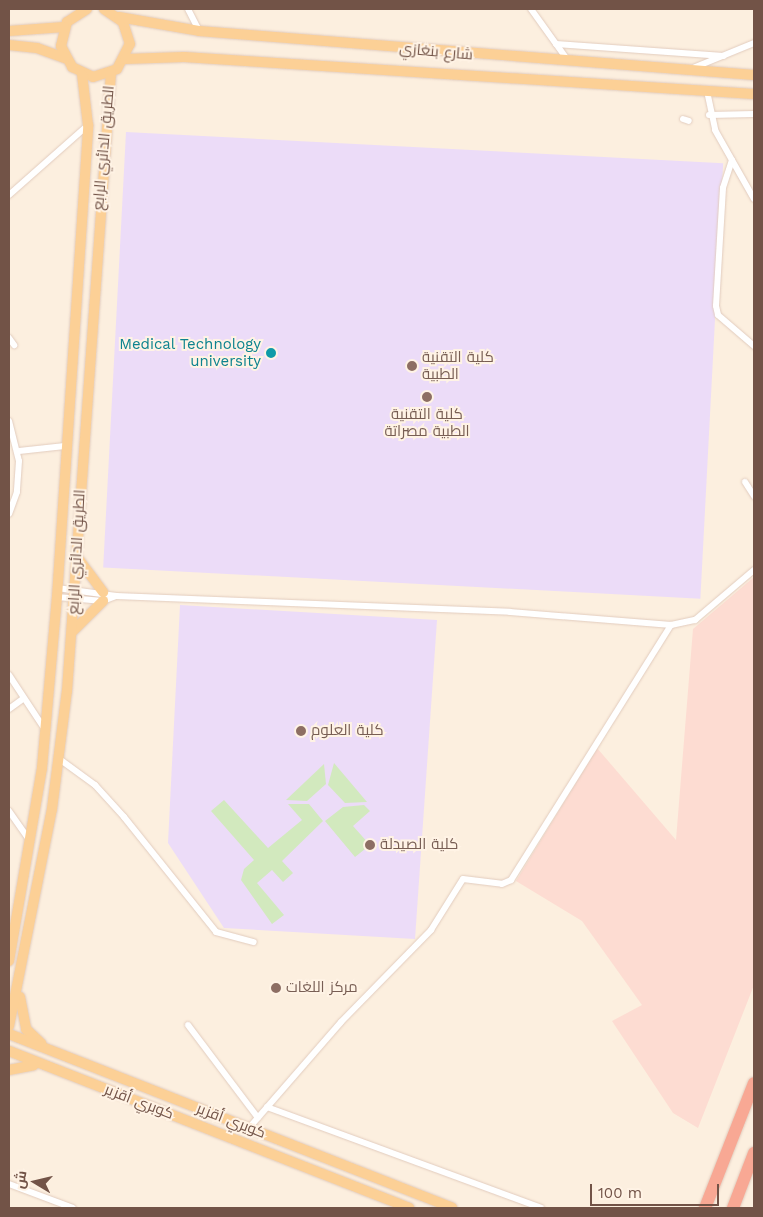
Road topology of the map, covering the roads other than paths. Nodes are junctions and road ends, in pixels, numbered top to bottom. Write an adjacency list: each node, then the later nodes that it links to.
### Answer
1 (87, 9): 4 (main road)
2 (188, 9): 8 (street)
3 (532, 9): 10 (street)
4 (75, 12): 6 (main road)
5 (112, 12): 8 (main road, شارع بنغازي); 16 (main road)
6 (64, 27): 7 (main road); 15 (main road)
7 (9, 31)
8 (198, 31): 17 (main road, شارع بنغازي)
9 (754, 43): 12 (street)
10 (556, 44): 14 (street); 17 (street)
11 (9, 46): 15 (main road)
12 (744, 48): 13 (street); 14 (street)
13 (754, 49)
14 (724, 56): 19 (street)
15 (65, 58): 21 (main road)
16 (125, 59): 20 (main road); 23 (main road, شارع بنغازي)
17 (570, 63): 18 (main road, شارع بنغازي)
18 (606, 66): 19 (main road, شارع بنغازي); 23 (main road)
19 (685, 71): 22 (main road, شارع بنغازي)
20 (111, 73): 21 (main road); 41 (main road, الطريق الدائري الرابع)
21 (82, 74): 28 (main road, الطريق الدائري الرابع)
22 (754, 76)
23 (606, 84): 24 (main road, شارع بنغازي)
24 (707, 91): 25 (main road, شارع بنغازي); 27 (street)
25 (754, 94)
26 (754, 114): 27 (street)
27 (709, 115): 29 (street)
28 (88, 125): 30 (street); 36 (main road, الطريق الدائري الرابع)
29 (732, 160): 31 (street); 34 (street)
30 (9, 196)
31 (754, 199)
32 (9, 338): 33 (street)
33 (14, 345)
34 (754, 346)
35 (9, 421): 37 (street)
36 (65, 446): 37 (street); 43 (main road, الطريق الدائري الرابع)
37 (19, 451): 40 (street)
38 (745, 482): 39 (street)
39 (754, 496)
40 (9, 514)
41 (76, 555): 44 (main road, الطريق الدائري الرابع); 45 (main road)
42 (754, 570): 46 (street)
43 (57, 593): 44 (street); 51 (main road, الطريق الدائري الرابع)
44 (74, 594): 45 (street); 47 (main road, الطريق الدائري الرابع)
45 (103, 596): 46 (street); 47 (main road)
46 (671, 625): 66 (street)
47 (72, 632): 52 (main road, الطريق الدائري الرابع)
48 (9, 675): 49 (street)
49 (23, 699): 50 (street); 51 (street)
50 (9, 709)
51 (44, 728): 54 (main road, الطريق الدائري الرابع)
52 (58, 758): 55 (street); 57 (main road, الطريق الدائري الرابع)
53 (9, 811): 54 (street)
54 (30, 841): 56 (main road, الطريق الدائري الرابع)
55 (254, 942)
56 (9, 961)
57 (19, 983): 59 (main road, الطريق الدائري الرابع); 62 (main road)
58 (188, 1025): 67 (street)
59 (9, 1026)
60 (9, 1034): 62 (main road, كويري أقزير)
61 (9, 1051): 63 (main road, كوبري أقزير)
62 (59, 1053): 68 (main road, كويري أقزير)
63 (54, 1069): 64 (main road); 72 (main road, كوبري أقزير)
64 (9, 1070)
65 (754, 1083): 75 (highway)
66 (266, 1107): 67 (street); 74 (street)
67 (258, 1118): 68 (street)
68 (249, 1128): 73 (main road, كويري أقزير)
69 (754, 1152): 76 (highway)
70 (9, 1184): 71 (street)
71 (73, 1208)
72 (409, 1208)
73 (452, 1208)
74 (541, 1208)
75 (705, 1208)
76 (733, 1208)

